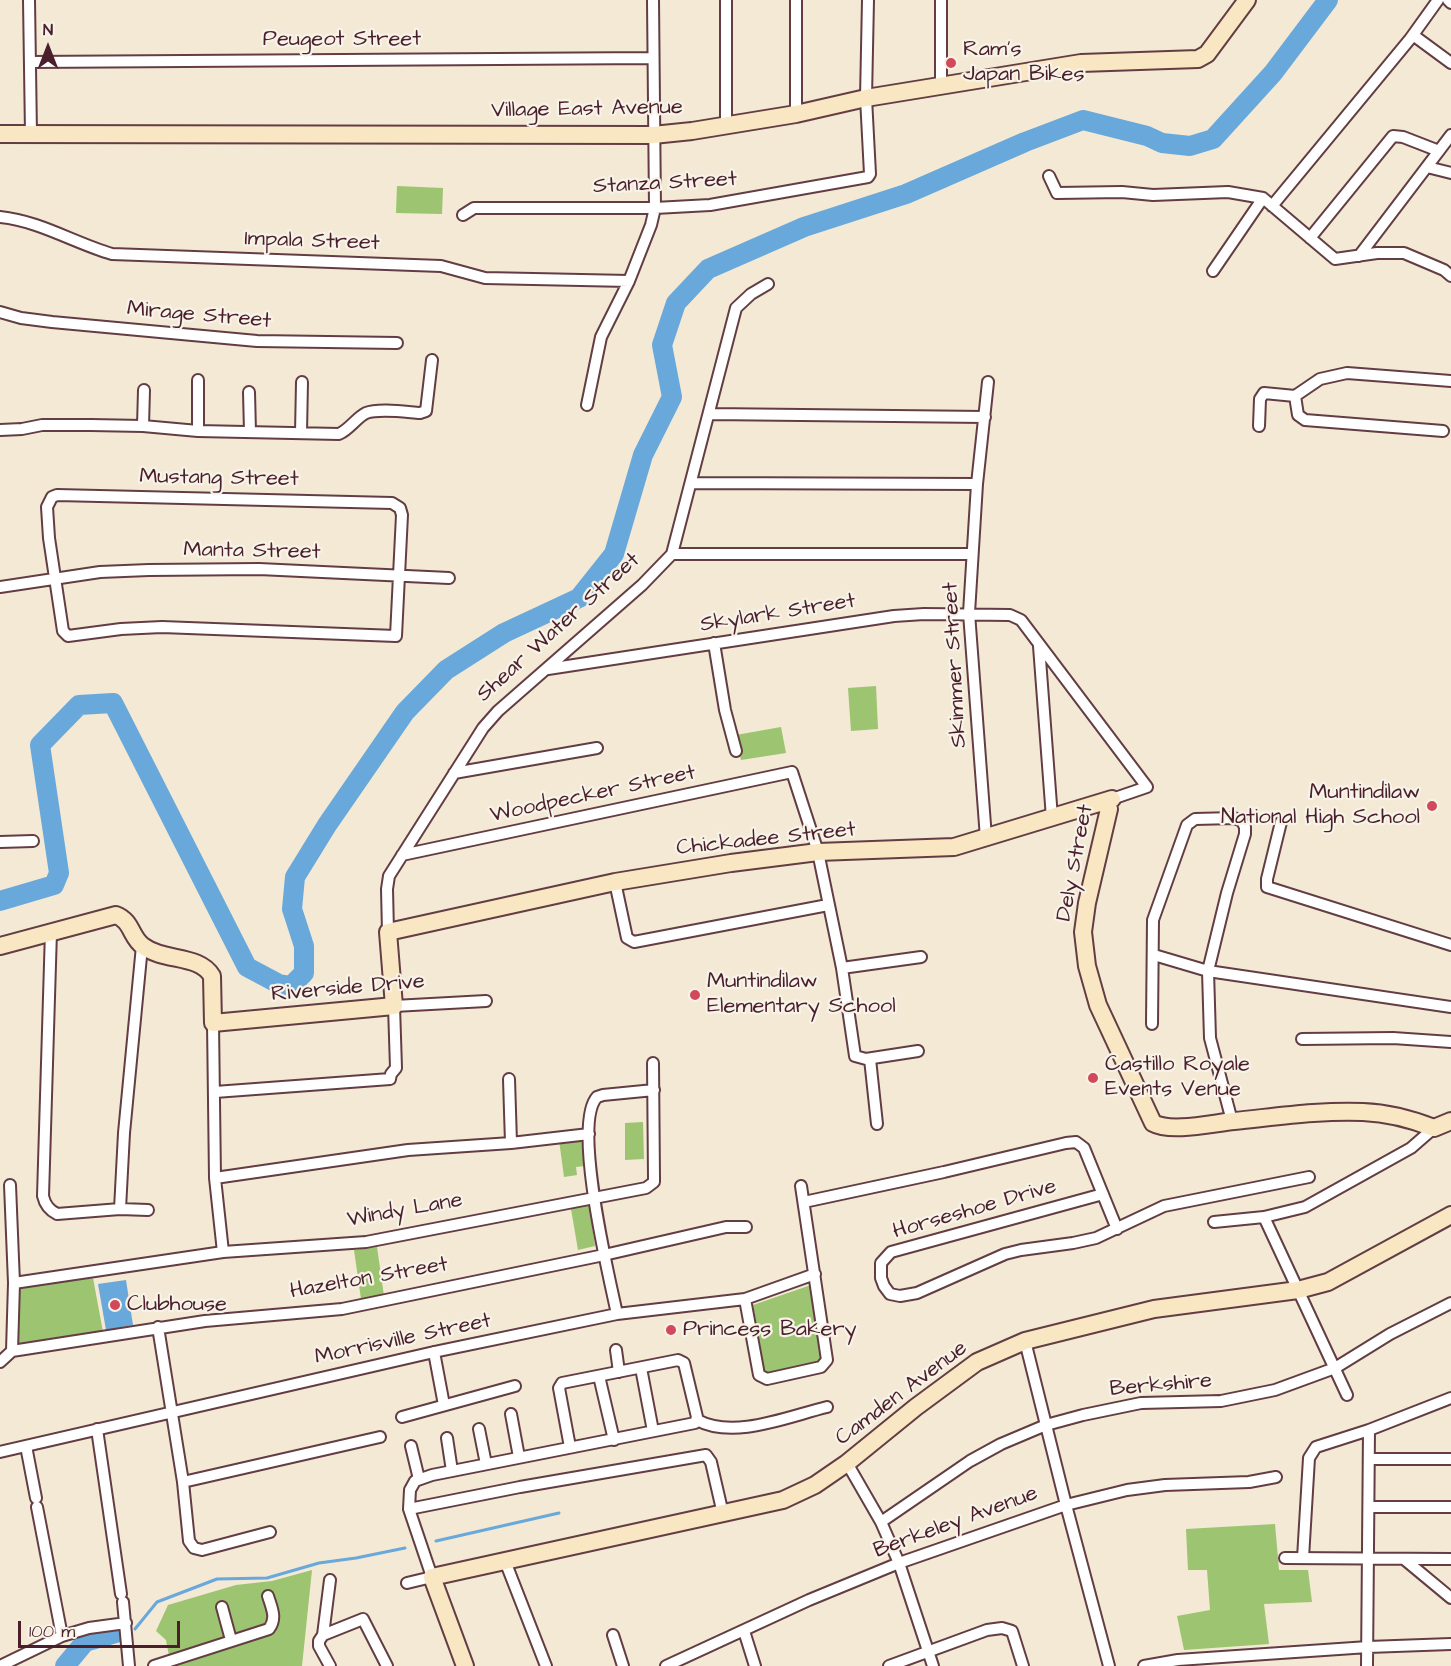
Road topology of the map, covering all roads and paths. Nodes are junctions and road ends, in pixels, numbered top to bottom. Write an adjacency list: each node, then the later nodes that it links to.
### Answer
1 (29, 0): 11 (street)
2 (653, 0): 10 (street)
3 (726, 0): 16 (street)
4 (796, 0): 15 (street)
5 (868, 0): 14 (street)
6 (940, 0): 13 (street)
7 (1247, 0): 13 (street, Village East Avenue)
8 (1438, 0): 9 (street)
9 (1413, 35): 12 (street); 25 (street)
10 (653, 58): 11 (street, Peugeot Street); 19 (street)
11 (30, 62): 18 (street)
12 (1451, 63)
13 (941, 85): 14 (street, Village East Avenue)
14 (866, 98): 15 (street, Village East Avenue); 26 (street, Stanza Street)
15 (796, 114): 16 (street, Village East Avenue)
16 (726, 125): 19 (street, Village East Avenue)
17 (0, 134): 18 (street, Village East Avenue)
18 (31, 134): 19 (street, Village East Avenue)
19 (653, 135): 26 (street)
20 (1451, 135): 21 (street)
21 (1439, 151): 22 (street); 29 (street)
22 (1427, 167): 23 (street); 30 (street)
23 (1451, 173)
24 (1049, 176): 25 (street)
25 (1268, 202): 29 (street); 31 (street)
26 (655, 208): 27 (street, Stanza Street); 33 (street)
27 (463, 215)
28 (0, 218): 33 (street, Impala Street)
29 (1310, 238): 30 (street)
30 (1359, 256): 32 (street)
31 (1212, 272)
32 (1451, 276)
33 (629, 281): 45 (street)
34 (768, 284): 46 (street, Shear Water Street)
35 (0, 312): 36 (street, Mirage Street)
36 (397, 343)
37 (432, 360): 54 (street)
38 (198, 380): 51 (street)
39 (1451, 381): 44 (street)
40 (302, 382): 54 (street)
41 (988, 382): 47 (street, Skimmer Street)
42 (144, 390): 48 (street)
43 (249, 392): 53 (street)
44 (1296, 396): 49 (street); 52 (street)
45 (587, 405)
46 (710, 414): 47 (street); 55 (street, Shear Water Street)
47 (985, 417): 56 (street, Skimmer Street)
48 (143, 426): 50 (street); 51 (street)
49 (1259, 426)
50 (0, 430)
51 (198, 431): 53 (street)
52 (1443, 431)
53 (250, 432): 54 (street)
54 (301, 434)
55 (690, 483): 56 (street); 57 (street, Shear Water Street)
56 (977, 484): 58 (street, Skimmer Street)
57 (672, 554): 58 (street); 66 (street, Shear Water Street)
58 (972, 554): 63 (street, Skimmer Street)
59 (399, 576): 60 (street, Manta Street); 60 (street, Mustang Street); 60 (street, Mustang Street); 61 (street, Manta Street)
60 (55, 578): 62 (street, Manta Street)
61 (450, 578)
62 (0, 587)
63 (969, 614): 64 (street, Skylark Street); 65 (street, Skylark Street); 73 (street, Skimmer Street)
64 (714, 643): 66 (street, Skylark Street); 68 (street)
65 (1039, 646): 70 (street, Chickadee Street); 71 (street)
66 (548, 669): 69 (street, Shear Water Street)
67 (597, 748): 69 (street)
68 (736, 751)
69 (454, 773): 77 (street, Shear Water Street)
70 (1110, 804): 71 (street, Chickadee Street); 102 (street, Dely Street)
71 (1052, 818): 73 (street, Chickadee Street)
72 (1281, 822): 82 (street)
73 (986, 838): 76 (street, Chickadee Street)
74 (33, 841): 75 (street)
75 (0, 842)
76 (818, 852): 77 (street, Woodpecker Street); 78 (street, Chickadee Street); 79 (street)
77 (402, 855): 81 (street, Shear Water Street)
78 (615, 882): 79 (street); 81 (street, Chickadee Street)
79 (828, 905): 87 (street)
80 (51, 931): 83 (street); 84 (street); 115 (street)
81 (388, 932): 90 (street, Shear Water Street)
82 (1451, 945)
83 (0, 946)
84 (142, 946): 92 (street); 115 (street)
85 (1154, 955): 88 (street); 88 (street); 93 (street)
86 (921, 957): 87 (street)
87 (842, 968): 97 (street)
88 (1208, 970): 91 (street); 102 (street)
89 (486, 1001): 90 (street, Riverside Drive)
90 (394, 1006): 92 (street, Riverside Drive); 101 (street, Shear Water Street)
91 (1451, 1007)
92 (213, 1023): 101 (street)
93 (1152, 1024)
94 (1302, 1039): 95 (street)
95 (1451, 1042)
96 (918, 1051): 97 (street)
97 (870, 1059): 104 (street)
98 (653, 1063): 100 (street)
99 (509, 1079): 107 (street)
100 (654, 1090): 106 (street); 113 (street, Windy Lane)
101 (215, 1092): 109 (street)
102 (1232, 1121): 105 (street, Dely Street)
103 (1451, 1121): 105 (street)
104 (877, 1124)
105 (1434, 1128): 118 (street)
106 (589, 1134): 107 (street); 113 (street)
107 (511, 1143): 109 (street)
108 (1309, 1177): 121 (street, Horseshoe Drive)
109 (215, 1178): 122 (street)
110 (10, 1185): 125 (street)
111 (801, 1186): 114 (street)
112 (1103, 1194): 114 (street); 121 (street); 121 (street, Horseshoe Drive)
113 (593, 1198): 122 (street, Windy Lane); 123 (street)
114 (804, 1202): 124 (street)
115 (120, 1209): 116 (street)
116 (148, 1210)
117 (1451, 1215): 126 (street, Camden Avenue)
118 (1264, 1217): 119 (street); 126 (street)
119 (1214, 1222)
120 (746, 1227): 123 (street, Hazelton Street)
121 (1117, 1229)
122 (223, 1251): 125 (street, Windy Lane)
123 (604, 1255): 129 (street); 130 (street, Hazelton Street)
124 (815, 1274): 127 (street, Morrisville Street); 127 (street)
125 (14, 1283): 133 (street)
126 (1298, 1290): 131 (street, Camden Avenue); 137 (street)
127 (745, 1299): 129 (street, Morrisville Street)
128 (1451, 1303): 137 (street, Berkshire)
129 (617, 1314): 134 (street, Morrisville Street)
130 (158, 1327): 133 (street, Hazelton Street); 145 (street)
131 (1025, 1341): 149 (street); 164 (street, Camden Avenue)
132 (616, 1350): 138 (street)
133 (12, 1351): 135 (street)
134 (435, 1352): 143 (street); 145 (street, Morrisville Street)
135 (0, 1362)
136 (641, 1368): 138 (street); 148 (street); 153 (street)
137 (1335, 1368): 141 (street); 149 (street, Berkshire)
138 (619, 1372): 139 (street)
139 (599, 1376): 156 (street); 159 (street)
140 (515, 1386): 143 (street)
141 (1347, 1395)
142 (1451, 1398): 152 (street)
143 (444, 1405): 147 (street)
144 (827, 1407): 148 (street)
145 (172, 1412): 150 (street, Morrisville Street); 169 (street)
146 (511, 1414): 161 (street)
147 (402, 1417)
148 (697, 1420): 153 (street)
149 (1046, 1425): 170 (street); 175 (street, Berkshire)
150 (97, 1429): 157 (street, Morrisville Street); 190 (street)
151 (479, 1429): 165 (street)
152 (1368, 1430): 162 (street); 178 (street)
153 (653, 1431): 156 (street)
154 (380, 1437): 169 (street)
155 (447, 1438): 166 (street)
156 (614, 1440): 159 (street)
157 (26, 1446): 160 (street, Morrisville Street); 194 (street)
158 (411, 1446): 168 (street)
159 (570, 1447): 161 (street)
160 (0, 1452)
161 (519, 1457): 165 (street)
162 (1368, 1459): 163 (street); 171 (street)
163 (1451, 1459)
164 (847, 1463): 174 (street, Camden Avenue); 175 (street)
165 (486, 1464): 166 (street)
166 (452, 1471): 168 (street)
167 (1276, 1477): 170 (street, Berkeley Avenue)
168 (419, 1479): 173 (street)
169 (183, 1482): 176 (street)
170 (1066, 1505): 183 (street, Berkeley Avenue); 212 (street)
171 (1368, 1507): 172 (street); 179 (street)
172 (1451, 1507)
173 (409, 1509): 174 (street); 184 (street)
174 (723, 1514): 182 (street, Camden Avenue)
175 (881, 1522): 183 (street)
176 (270, 1532)
177 (1285, 1558): 178 (street)
178 (1303, 1558): 179 (street)
179 (1368, 1558): 180 (street); 197 (street)
180 (1404, 1559): 181 (street); 188 (street)
181 (1451, 1559)
182 (505, 1561): 184 (street, Camden Avenue); 205 (street)
183 (899, 1563): 191 (street, Berkeley Avenue); 198 (street)
184 (432, 1577): 186 (street, Camden Avenue); 204 (street)
185 (330, 1580): 192 (street)
186 (407, 1583)
187 (268, 1596): 195 (street)
188 (1451, 1598)
189 (222, 1608): 195 (street)
190 (126, 1623): 194 (street); 200 (street)
191 (744, 1631): 207 (street, Berkeley Avenue); 208 (street)
192 (323, 1635): 202 (street); 203 (street)
193 (614, 1635): 206 (street)
194 (62, 1636): 199 (street)
195 (231, 1640): 201 (street)
196 (1451, 1644): 197 (street)
197 (1368, 1647): 213 (street); 214 (street)
198 (928, 1651): 209 (street); 210 (street); 211 (street)
199 (0, 1665)
200 (129, 1666)
201 (154, 1666)
202 (330, 1666)
203 (387, 1666)
204 (465, 1666)
205 (546, 1666)
206 (623, 1666)
207 (666, 1666)
208 (755, 1666)
209 (889, 1666)
210 (933, 1666)
211 (1023, 1666)
212 (1109, 1666)
213 (1144, 1666)
214 (1367, 1666)

